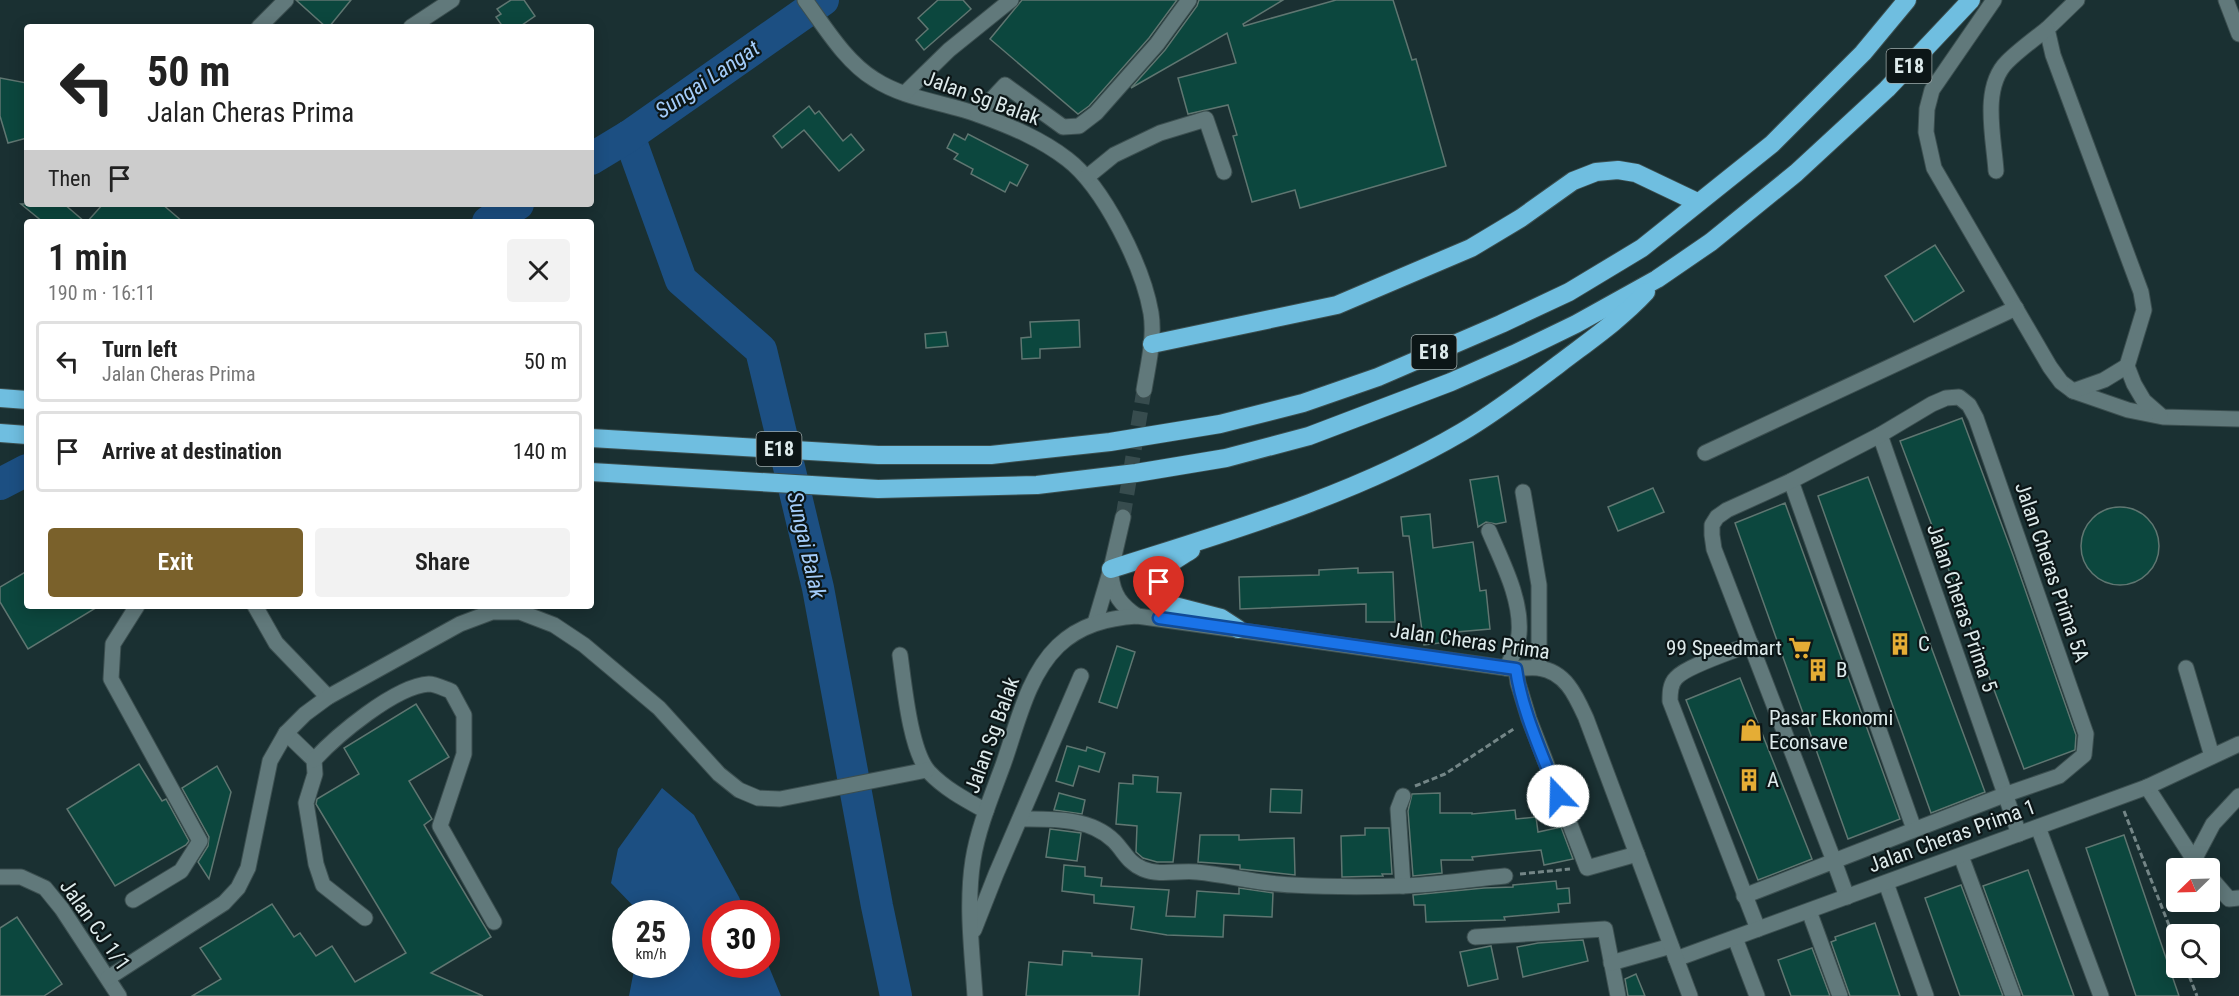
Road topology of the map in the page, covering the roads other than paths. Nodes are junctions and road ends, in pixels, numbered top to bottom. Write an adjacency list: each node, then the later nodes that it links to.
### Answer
1 (452, 0): 12 (street)
2 (805, 0): 15 (street, Jalan Sg Balak)
3 (1011, 0): 15 (street)
4 (1189, 0): 16 (street)
5 (1907, 0): 20 (highway, E18)
6 (1971, 0): 21 (highway, E18)
7 (1994, 0): 22 (street)
8 (2077, 0): 13 (street)
9 (2226, 0): 14 (street)
10 (284, 1): 11 (street)
11 (261, 24)
12 (416, 24)
13 (2047, 29): 17 (street); 24 (street)
14 (2239, 34)
15 (905, 93): 16 (street, Jalan Sg Balak)
16 (978, 114): 19 (street, Jalan Sg Balak)
17 (1996, 171)
18 (1224, 172): 19 (street)
19 (1087, 177): 23 (street, Jalan Sg Balak)
20 (1697, 202): 23 (highway); 34 (highway, E18)
21 (1657, 279): 36 (highway, E18); 41 (highway)
22 (2016, 308): 26 (street); 35 (street)
23 (1152, 344): 25 (street, Jalan Sg Balak)
24 (2127, 366): 26 (street); 29 (street)
25 (1144, 390)
26 (2073, 391): 29 (street)
27 (0, 398): 28 (highway)
28 (24, 400)
29 (2163, 417): 30 (street)
30 (2239, 419)
31 (0, 433): 32 (highway)
32 (24, 435)
33 (1880, 435): 37 (street); 61 (street, Jalan Cheras Prima 5); 61 (street, Jalan Cheras Prima 5A)
34 (594, 438)
35 (1705, 453)
36 (594, 472)
37 (1791, 481): 48 (street); 67 (street)
38 (1523, 492): 50 (street)
39 (1123, 518): 42 (street)
40 (1489, 531): 52 (street)
41 (1213, 537): 42 (highway); 47 (highway)
42 (1111, 569): 45 (street); 46 (street)
43 (135, 609): 82 (street)
44 (257, 609): 54 (street)
45 (1137, 616): 46 (street, Jalan Sg Balak); 47 (street, Jalan Cheras Prima)
46 (1095, 623): 64 (street, Jalan Sg Balak)
47 (1238, 629): 52 (street, Jalan Cheras Prima)
48 (1751, 644): 73 (street); 79 (street)
49 (900, 655): 59 (street)
50 (1539, 668): 52 (street, Jalan Cheras Prima); 69 (street, Jalan Cheras Prima)
51 (2186, 668): 57 (street)
52 (1511, 669): 69 (street)
53 (1081, 676): 65 (street)
54 (328, 697): 55 (street); 59 (street)
55 (286, 733): 58 (street); 92 (street)
56 (2239, 744): 57 (street, Jalan Cheras Prima 1)
57 (2212, 756): 60 (street, Jalan Cheras Prima 1)
58 (314, 760): 84 (street); 85 (street)
59 (927, 770): 64 (street)
60 (2147, 787): 66 (street, Jalan Cheras Prima 1); 71 (street)
61 (2004, 795): 67 (street); 68 (street, Jalan Cheras Prima 5)
62 (2239, 795): 72 (street)
63 (1402, 796): 77 (street)
64 (986, 811): 89 (street, Jalan Sg Balak)
65 (1020, 819): 77 (street); 89 (street)
66 (2038, 827): 68 (street, Jalan Cheras Prima 1); 101 (street)
67 (1914, 830): 73 (street)
68 (2019, 834): 70 (street, Jalan Cheras Prima 1)
69 (1637, 854): 90 (street, Jalan Cheras Prima)
70 (1961, 856): 76 (street, Jalan Cheras Prima 1); 100 (street)
71 (2194, 858)
72 (2200, 858)
73 (1834, 861): 79 (street); 80 (street)
74 (1505, 876): 77 (street)
75 (0, 877): 92 (street, Jalan CJ 1/1)
76 (1886, 883): 80 (street, Jalan Cheras Prima 1); 99 (street)
77 (1403, 886)
78 (2220, 889): 81 (street)
79 (1744, 896): 86 (street)
80 (1848, 897): 83 (street, Jalan Cheras Prima 1)
81 (2239, 898)
82 (133, 900)
83 (1809, 911): 86 (street, Jalan Cheras Prima 1); 98 (street)
84 (365, 918)
85 (494, 922)
86 (1758, 929): 88 (street, Jalan Cheras Prima 1)
87 (1475, 937): 91 (street)
88 (1735, 938): 90 (street, Jalan Cheras Prima 1); 97 (street)
89 (971, 939): 94 (street, Jalan Sg Balak)
90 (1674, 953): 91 (street, Jalan Cheras Prima 1); 96 (street, Jalan Cheras Prima)
91 (1616, 962): 95 (street)
92 (108, 978): 93 (street, Jalan CJ 1/1)
93 (118, 996)
94 (975, 996)
95 (1617, 996)
96 (1690, 996)
97 (1757, 996)
98 (1840, 996)
99 (1926, 996)
100 (2013, 996)
101 (2101, 996)

